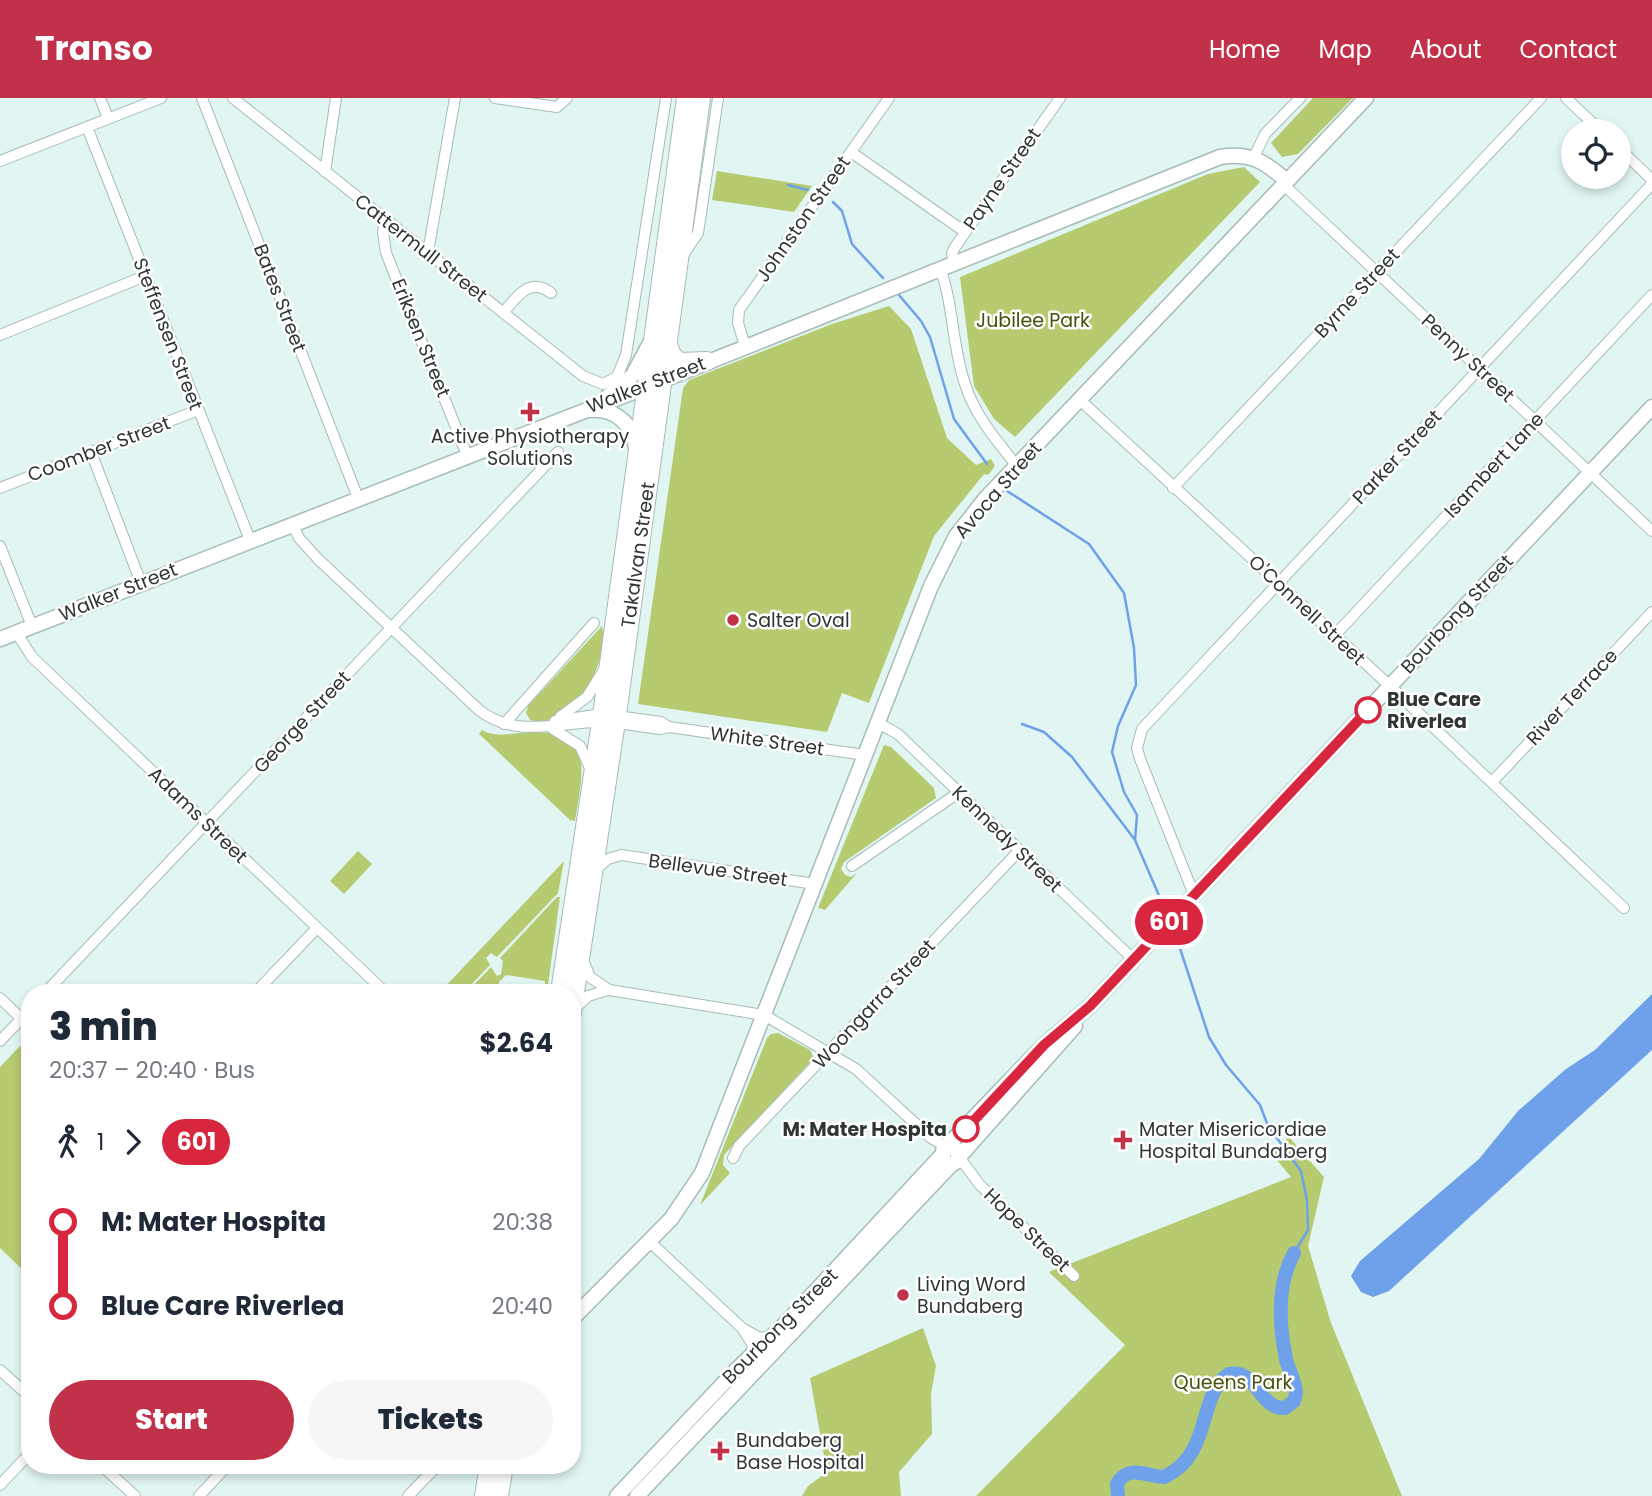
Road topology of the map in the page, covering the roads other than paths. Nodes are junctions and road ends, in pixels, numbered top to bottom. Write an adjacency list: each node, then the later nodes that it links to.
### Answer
1 (100, 98): 19 (street)
2 (162, 98): 19 (street)
3 (202, 98): 60 (street, Bates Street)
4 (233, 98): 26 (street, Cattermull Street)
5 (336, 98): 26 (street)
6 (455, 98): 31 (street)
7 (495, 98): 8 (street)
8 (567, 98)
9 (666, 98): 39 (street, Cattermull Street)
10 (686, 98): 41 (highway, Takalvan Street)
11 (701, 98): 33 (highway, Takalvan Street)
12 (718, 98): 33 (street)
13 (889, 98): 22 (street, Johnston Street)
14 (1060, 98): 30 (street, Payne Street)
15 (1300, 98): 23 (street)
16 (1366, 98): 28 (street, Avoca Street)
17 (1541, 98): 35 (street, Byrne Street)
18 (1566, 98): 20 (street)
19 (108, 118): 21 (street)
20 (1588, 119)
21 (87, 127): 25 (street); 36 (street, Steffensen Street)
22 (850, 152): 30 (street); 42 (street, Johnston Street)
23 (1254, 157): 28 (street); 32 (street, Walker Street)
24 (1631, 160): 27 (street)
25 (0, 161)
26 (325, 172): 29 (street, Cattermull Street)
27 (1652, 182): 44 (street, Parker Street)
28 (1285, 183): 35 (street, Penny Street); 46 (street, Avoca Street)
29 (385, 220): 31 (street, Cattermull Street); 55 (street, Eriksen Street)
30 (965, 232): 32 (street, Payne Street)
31 (428, 253): 39 (street, Cattermull Street)
32 (954, 262): 34 (street, Walker Street)
33 (676, 264): 41 (highway, Takalvan Street)
34 (940, 268): 42 (street, Walker Street); 56 (street)
35 (1375, 274): 44 (street, Penny Street); 59 (street, Byrne Street)
36 (145, 276): 40 (street); 49 (street, Steffensen Street)
37 (551, 293): 39 (street)
38 (1652, 295): 51 (street, Isambert Lane)
39 (503, 313)
40 (0, 335)
41 (659, 339): 43 (highway); 45 (highway, Takalvan Street); 47 (street)
42 (745, 346): 43 (street, Walker Street)
43 (708, 361): 45 (street, Walker Street)
44 (1479, 369): 51 (street, Penny Street); 66 (street, Parker Street)
45 (654, 384): 47 (street, Walker Street); 54 (highway, Takalvan Street); 76 (highway, Takalvan Street)
46 (1080, 400): 56 (street, Avoca Street); 59 (street, O'Connell Street)
47 (589, 407): 50 (street, Walker Street)
48 (1652, 407): 57 (street, Bourbong Street)
49 (198, 411): 52 (street, Coomber Street); 63 (street, Steffensen Street)
50 (565, 417): 54 (street); 55 (street, Walker Street)
51 (1535, 421): 57 (street, Penny Street); 72 (street, Isambert Lane)
52 (91, 452): 58 (street, Coomber Street); 65 (street)
53 (558, 452): 70 (street, George Street)
54 (637, 453): 74 (highway, Takalvan Street)
55 (467, 455): 60 (street, Walker Street)
56 (1017, 466): 77 (street, Avoca Street)
57 (1590, 473): 62 (street, Penny Street); 75 (street, Bourbong Street)
58 (0, 488)
59 (1173, 488): 66 (street, O'Connell Street)
60 (358, 498): 61 (street, Walker Street)
61 (292, 523): 63 (street, Walker Street); 70 (street)
62 (1652, 531)
63 (250, 540): 65 (street, Walker Street)
64 (0, 546): 69 (street)
65 (141, 583): 69 (street, Walker Street)
66 (1279, 584): 72 (street, O'Connell Street); 91 (street, Parker Street)
67 (1652, 612): 81 (street, River Terrace)
68 (594, 624): 78 (street)
69 (32, 626): 71 (street, Walker Street)
70 (391, 627): 78 (street); 84 (street, George Street)
71 (16, 632): 73 (street, Walker Street); 84 (street, Adams Street)
72 (1335, 635): 75 (street, O'Connell Street)
73 (0, 639)
74 (610, 657): 76 (highway, Takalvan Street); 79 (street)
75 (1390, 686): 81 (street, O'Connell Street); 91 (street, Bourbong Street)
76 (609, 719): 79 (street); 80 (street, White Street); 82 (highway, Takalvan Street); 85 (highway, Takalvan Street)
77 (878, 723): 80 (street, Avoca Street); 83 (street, Kennedy Street)
78 (504, 724): 79 (street)
79 (544, 726): 82 (street)
80 (865, 755): 90 (street, Avoca Street)
81 (1492, 782): 92 (street, O'Connell Street)
82 (592, 784): 99 (highway, Takalvan Street)
83 (958, 793): 86 (street, Kennedy Street); 88 (street)
84 (206, 823): 93 (street, Adams Street); 96 (street, George Street)
85 (600, 830): 87 (street, Bellevue Street); 89 (highway, Takalvan Street)
86 (1019, 850): 95 (street, Kennedy Street); 107 (street, Woongarra Street)
87 (621, 855): 89 (street, Bellevue Street); 90 (street, Bellevue Street)
88 (852, 866)
89 (593, 875): 94 (highway, Takalvan Street)
90 (815, 884): 104 (street, Avoca Street)
91 (1194, 895): 95 (street, Bourbong Street)
92 (1624, 908)
93 (317, 928): 97 (street); 98 (street, Adams Street)
94 (581, 951): 100 (highway, Takalvan Street); 101 (street)
95 (1134, 960): 108 (street, Bourbong Street)
96 (54, 984)
97 (264, 984)
98 (376, 984)
99 (561, 984)
100 (576, 984)
101 (609, 990): 103 (street); 104 (street)
102 (0, 998): 105 (street)
103 (581, 1003)
104 (764, 1015): 107 (street, Hope Street); 110 (street)
105 (21, 1019): 106 (street)
106 (0, 1041)
107 (830, 1052): 108 (street, Hope Street); 109 (street, Woongarra Street)
108 (950, 1156): 111 (street, Hope Street); 116 (street, Bourbong Street)
109 (733, 1158)
110 (650, 1242): 112 (street); 115 (street)
111 (1074, 1276)
112 (598, 1295): 113 (street); 114 (street)
113 (581, 1311)
114 (581, 1317)
115 (742, 1328): 116 (street); 117 (street)
116 (780, 1335): 117 (street, Bourbong Street)
117 (751, 1362): 120 (street, Bourbong Street)
118 (0, 1370): 119 (street)
119 (21, 1389)
120 (666, 1454): 131 (street, Bourbong Street); 132 (street, Bourbong Street)
121 (21, 1463): 126 (street)
122 (111, 1474): 127 (street)
123 (220, 1474): 128 (street)
124 (429, 1474): 129 (street)
125 (503, 1474): 130 (highway)
126 (0, 1485)
127 (135, 1496)
128 (199, 1496)
129 (408, 1496)
130 (499, 1496)
131 (617, 1496)
132 (637, 1496)

